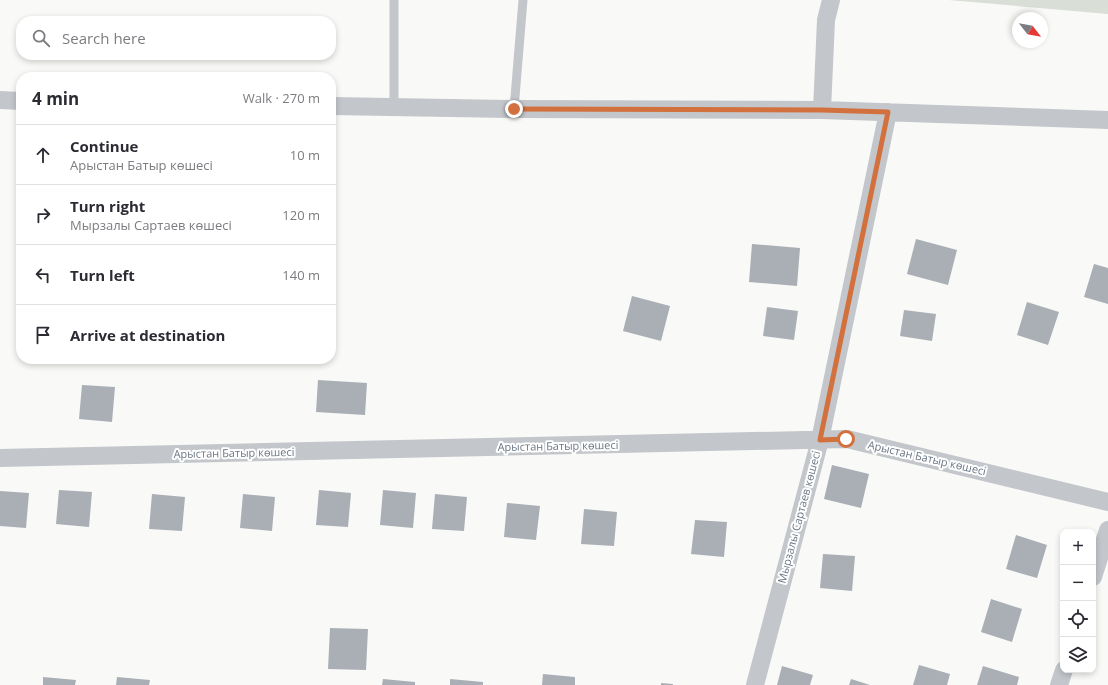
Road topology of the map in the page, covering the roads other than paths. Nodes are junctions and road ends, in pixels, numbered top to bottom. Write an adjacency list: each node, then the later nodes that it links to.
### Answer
1 (394, 0): 7 (lane)
2 (523, 0): 8 (lane)
3 (831, 0): 9 (street)
4 (0, 100): 5 (street)
5 (16, 101)
6 (336, 106): 7 (street)
7 (394, 107): 8 (street)
8 (514, 109): 9 (street)
9 (822, 110): 10 (street)
10 (888, 112): 11 (street); 12 (street, Мырзалы Сартаев көшесі)
11 (1108, 120)
12 (820, 440): 13 (street, Арыстан Батыр көшесі); 14 (street, Арыстан Батыр көшесі); 18 (street, Мырзалы Сартаев көшесі)
13 (0, 458)
14 (1108, 502)
15 (1108, 530): 16 (street)
16 (1096, 568)
17 (1063, 673): 19 (street)
18 (755, 685)
19 (1059, 685)

